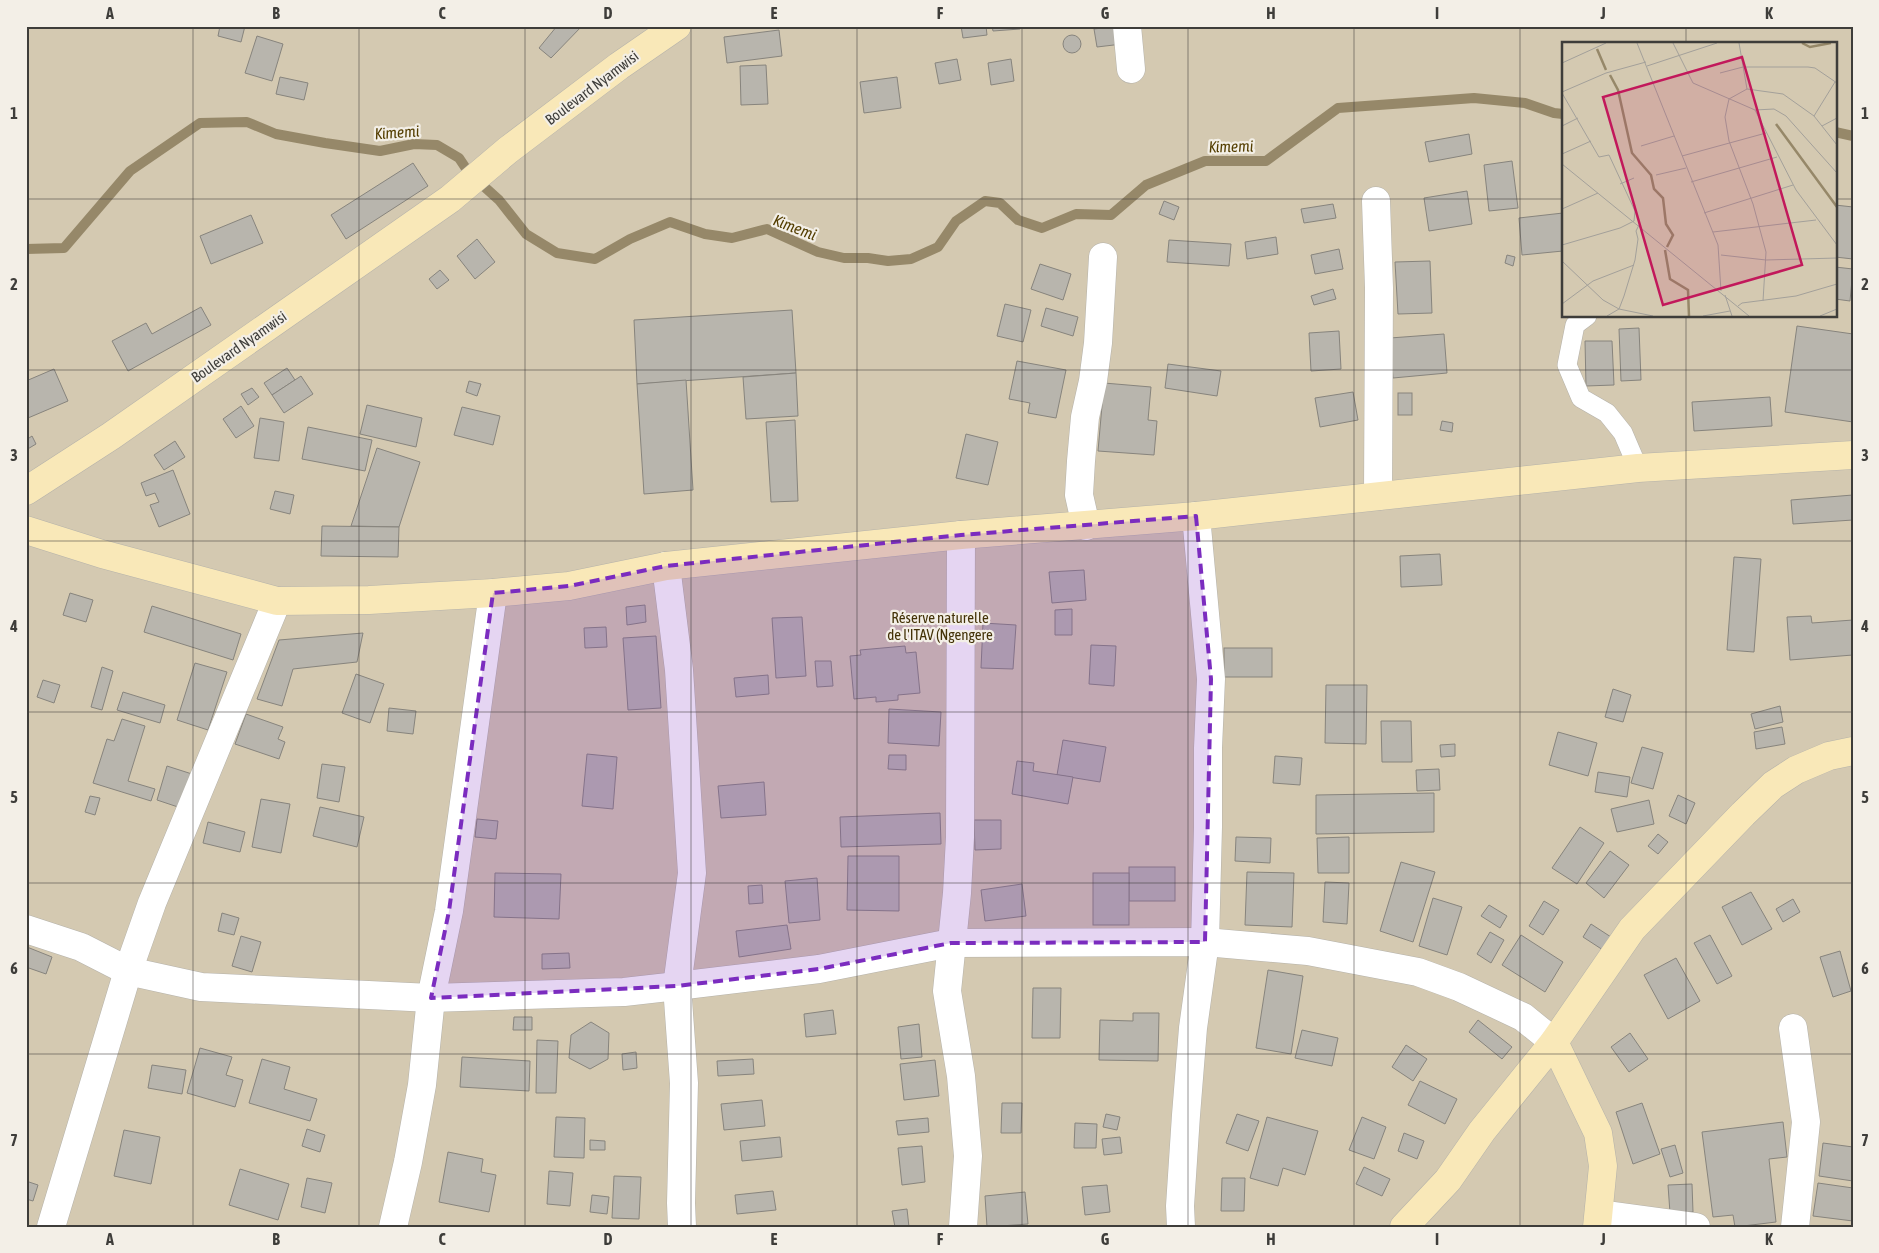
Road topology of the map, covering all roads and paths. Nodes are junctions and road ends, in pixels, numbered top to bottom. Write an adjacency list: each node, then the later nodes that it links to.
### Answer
1 (677, 26): 9 (street, Boulevard Nyamwisi)
2 (1127, 26): 3 (street)
3 (1131, 69)
4 (1376, 201): 10 (street)
5 (1103, 257): 12 (street)
6 (1584, 318): 8 (lane)
7 (1853, 455): 8 (street)
8 (1638, 468): 10 (street)
9 (26, 491)
10 (1378, 496): 11 (street)
11 (1196, 516): 12 (street); 20 (street)
12 (1086, 526): 14 (street)
13 (26, 530): 17 (street)
14 (961, 535): 15 (street); 21 (street)
15 (666, 566): 16 (street); 23 (street)
16 (493, 593): 17 (street); 24 (street)
17 (277, 601): 22 (street)
18 (1853, 751): 26 (street)
19 (26, 930): 22 (street)
20 (1205, 942): 21 (street); 26 (street); 32 (street)
21 (951, 943): 23 (street); 31 (street)
22 (128, 970): 24 (street); 28 (street)
23 (677, 986): 24 (street); 30 (street)
24 (432, 998): 29 (street)
25 (1793, 1028): 35 (street)
26 (1554, 1042): 27 (street); 33 (street)
27 (1598, 1220): 34 (street)
28 (51, 1227)
29 (394, 1227)
30 (682, 1227)
31 (963, 1227)
32 (1181, 1227)
33 (1404, 1227)
34 (1696, 1227)
35 (1795, 1227)

